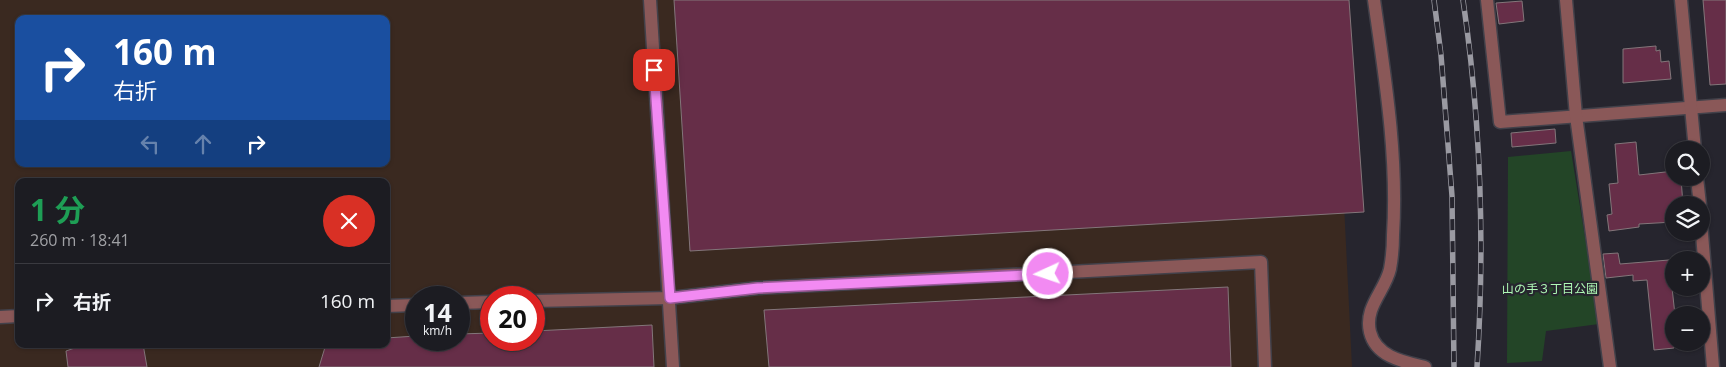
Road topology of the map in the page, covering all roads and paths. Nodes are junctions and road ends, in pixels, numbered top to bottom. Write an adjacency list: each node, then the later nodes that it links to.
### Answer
1 (650, 0): 11 (street)
2 (1374, 0): 20 (street)
3 (1487, 0): 8 (street)
4 (1566, 0): 8 (street)
5 (1681, 0): 7 (street)
6 (1726, 105): 7 (street)
7 (1691, 109): 8 (street); 9 (street)
8 (1576, 116): 21 (street)
9 (1694, 141)
10 (1703, 241): 17 (street)
11 (670, 298): 12 (street); 18 (street); 19 (street)
12 (545, 301)
13 (405, 305): 14 (street)
14 (390, 306)
15 (15, 316): 16 (street)
16 (0, 317)
17 (1718, 363)
18 (673, 367)
19 (1265, 367)
20 (1425, 367)
21 (1610, 367)

